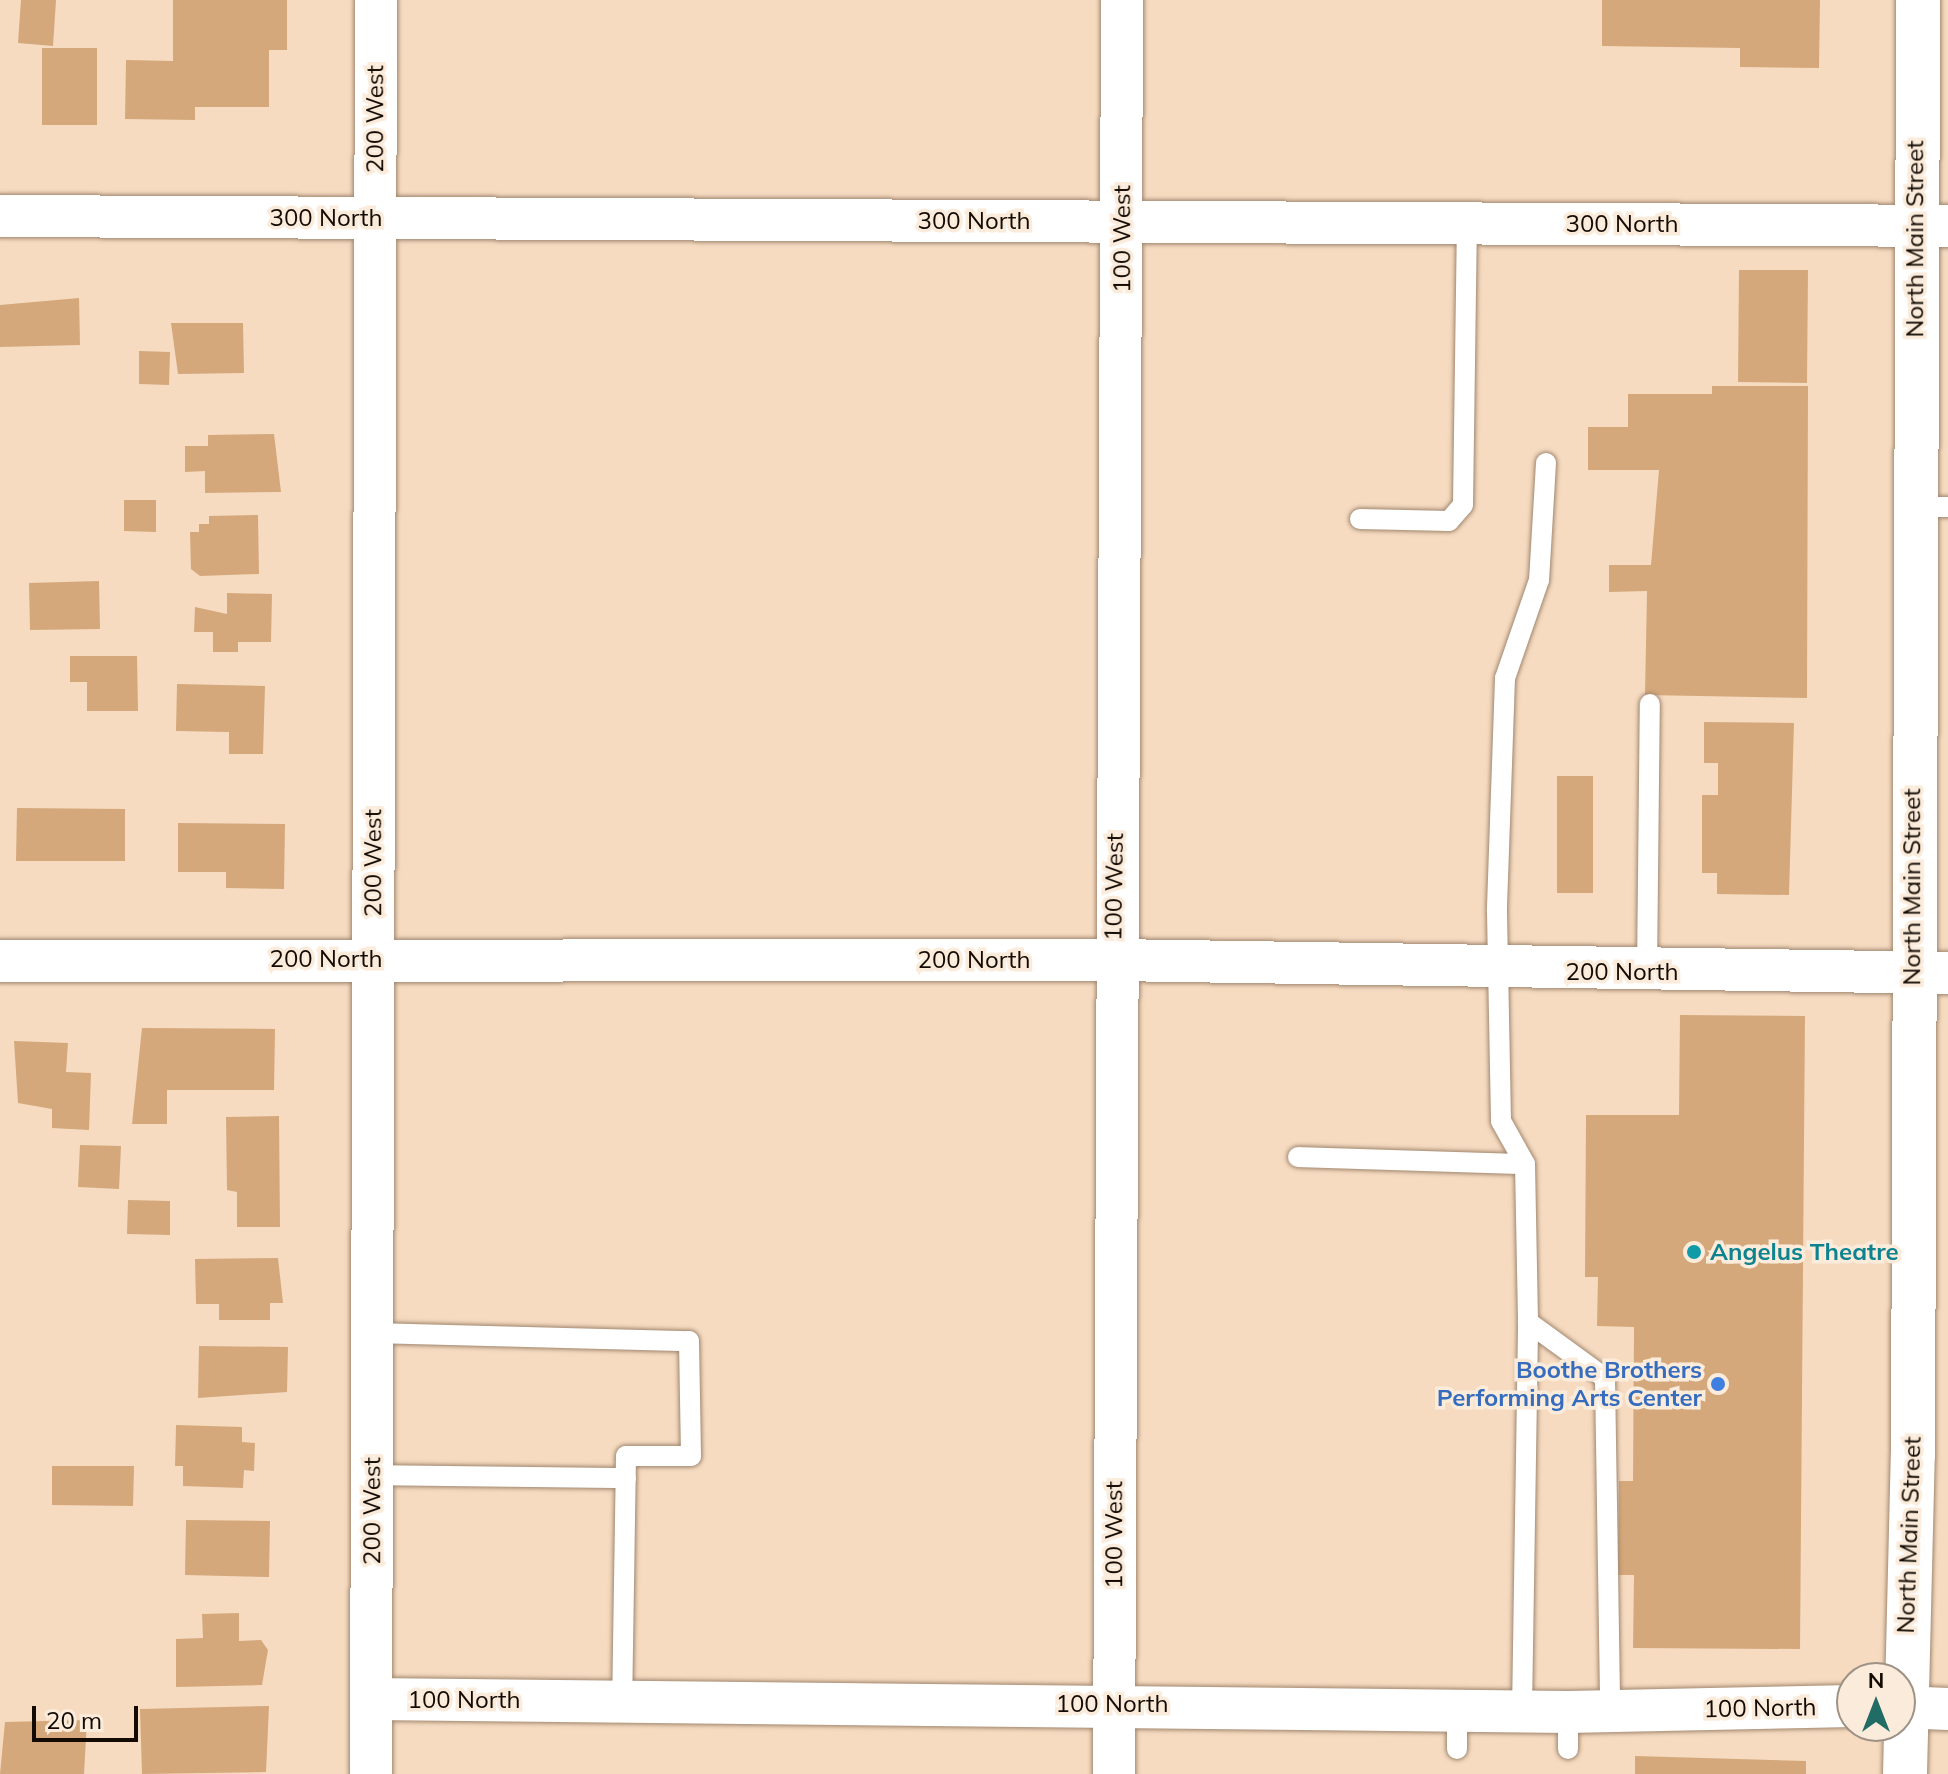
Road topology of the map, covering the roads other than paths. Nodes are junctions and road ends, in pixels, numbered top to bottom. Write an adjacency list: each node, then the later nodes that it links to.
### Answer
1 (376, 0): 5 (street, 200 West)
2 (1122, 0): 6 (street, 100 West)
3 (1918, 0): 8 (main road, North Main Street)
4 (0, 216): 5 (street, 300 North)
5 (375, 219): 6 (street, 300 North); 13 (street, 200 West)
6 (1122, 221): 7 (street, 300 North); 14 (street, 100 West)
7 (1467, 223): 8 (street, 300 North); 11 (lane)
8 (1931, 226): 10 (main road, North Main Street)
9 (1546, 463): 16 (lane)
10 (1931, 507): 18 (main road, North Main Street)
11 (1360, 519)
12 (1650, 704): 17 (lane)
13 (373, 958): 14 (street, 200 North); 15 (street, 200 North); 22 (street, 200 West)
14 (1113, 960): 16 (street, 200 North); 28 (street, 100 West)
15 (0, 961)
16 (1503, 971): 17 (street, 200 North); 20 (lane)
17 (1647, 972): 18 (street, 200 North)
18 (1930, 973): 25 (main road, North Main Street)
19 (1298, 1157): 20 (lane)
20 (1525, 1164): 21 (lane)
21 (1528, 1322): 32 (lane); 33 (lane)
22 (373, 1333): 23 (street, 200 West); 24 (lane)
23 (372, 1475): 24 (lane); 26 (street, 200 West)
24 (626, 1478): 27 (lane)
25 (1904, 1662)
26 (371, 1699): 27 (street, 100 North); 35 (street, 200 West)
27 (622, 1701): 28 (street, 100 North)
28 (1114, 1703): 32 (street, 100 North); 36 (street, 100 West)
29 (1836, 1706): 33 (street, 100 North)
30 (1916, 1708): 31 (street)
31 (1948, 1709)
32 (1522, 1711): 33 (street, 100 North)
33 (1610, 1712)
34 (1904, 1742): 37 (main road, North Main Street)
35 (371, 1774)
36 (1114, 1774)
37 (1905, 1774)

